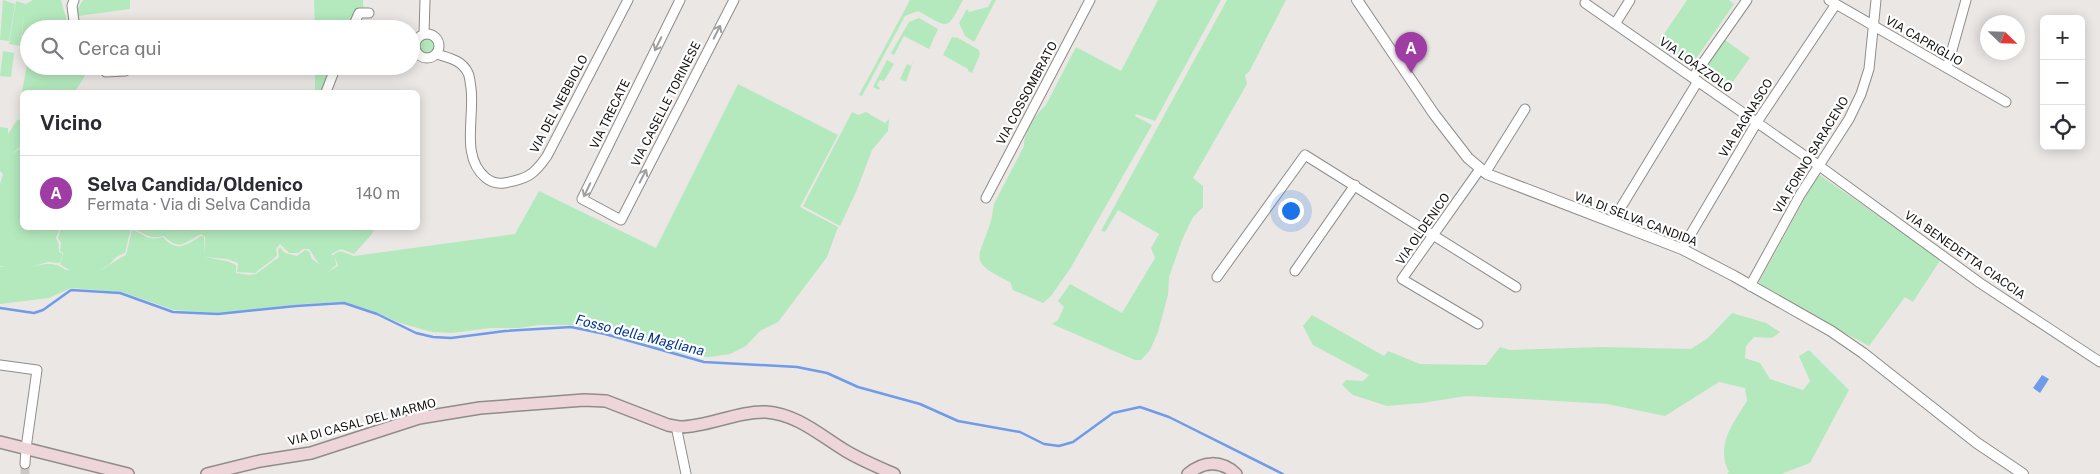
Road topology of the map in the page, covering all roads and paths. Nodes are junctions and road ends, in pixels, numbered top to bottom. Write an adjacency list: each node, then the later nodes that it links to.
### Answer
1 (74, 0): 15 (street)
2 (426, 0): 19 (street)
3 (628, 0): 21 (street, VIA DEL NEBBIOLO)
4 (680, 0): 34 (street, VIA TRECATE, one-way to 34)
5 (734, 0): 34 (street, VIA CASELLE TORINESE, one-way to 5)
6 (1090, 0): 33 (street, VIA COSSOMBRATO)
7 (1357, 0): 31 (street, VIA DI SELVA CANDIDA)
8 (1630, 0): 17 (street)
9 (1747, 0): 25 (street)
10 (1876, 0): 18 (street, VIA FORNO SARACENO)
11 (1966, 0): 23 (street)
12 (1833, 2): 18 (street, VIA CAPRIGLIO); 29 (street, VIA BAGNASCO)
13 (1585, 3): 17 (street, VIA LOAZZOLO)
14 (369, 13): 16 (street)
15 (74, 20)
16 (356, 20)
17 (1614, 24): 25 (street, VIA LOAZZOLO)
18 (1873, 26): 23 (street, VIA CAPRIGLIO); 30 (street, VIA FORNO SARACENO)
19 (424, 34): 20 (street); 21 (street)
20 (420, 38)
21 (437, 54): 22 (street)
22 (420, 55)
23 (1947, 68): 27 (street, VIA CAPRIGLIO)
24 (333, 75): 26 (street)
25 (1695, 79): 29 (street, VIA LOAZZOLO); 35 (street)
26 (327, 90)
27 (2006, 102)
28 (1525, 110): 31 (street, VIA OLDENICO)
29 (1757, 122): 30 (street, VIA LOAZZOLO); 37 (street, VIA BAGNASCO)
30 (1818, 164): 40 (street, VIA FORNO SARACENO); 43 (street, VIA BENEDETTA CIACCIA)
31 (1482, 171): 35 (street, VIA DI SELVA CANDIDA); 36 (street, VIA OLDENICO)
32 (1355, 186): 36 (street); 38 (street); 39 (street)
33 (986, 198)
34 (621, 220)
35 (1612, 222): 37 (street, VIA DI SELVA CANDIDA)
36 (1433, 234): 41 (street); 42 (street, VIA OLDENICO)
37 (1682, 249): 40 (street, VIA DI SELVA CANDIDA)
38 (1295, 271)
39 (1218, 277)
40 (1750, 286): 55 (street, VIA DI SELVA CANDIDA)
41 (1516, 287)
42 (1478, 324)
43 (2100, 362)
44 (0, 364): 47 (street)
45 (676, 426): 50 (main road, VIA DI CASAL DEL MARMO); 51 (street); 52 (main road, VIA DI CASAL DEL MARMO)
46 (0, 442): 47 (main road)
47 (26, 448): 48 (street); 49 (main road)
48 (25, 464)
49 (128, 474)
50 (207, 474)
51 (686, 474)
52 (894, 474)
53 (1188, 474): 54 (main road)
54 (1236, 474)
55 (2023, 474)

